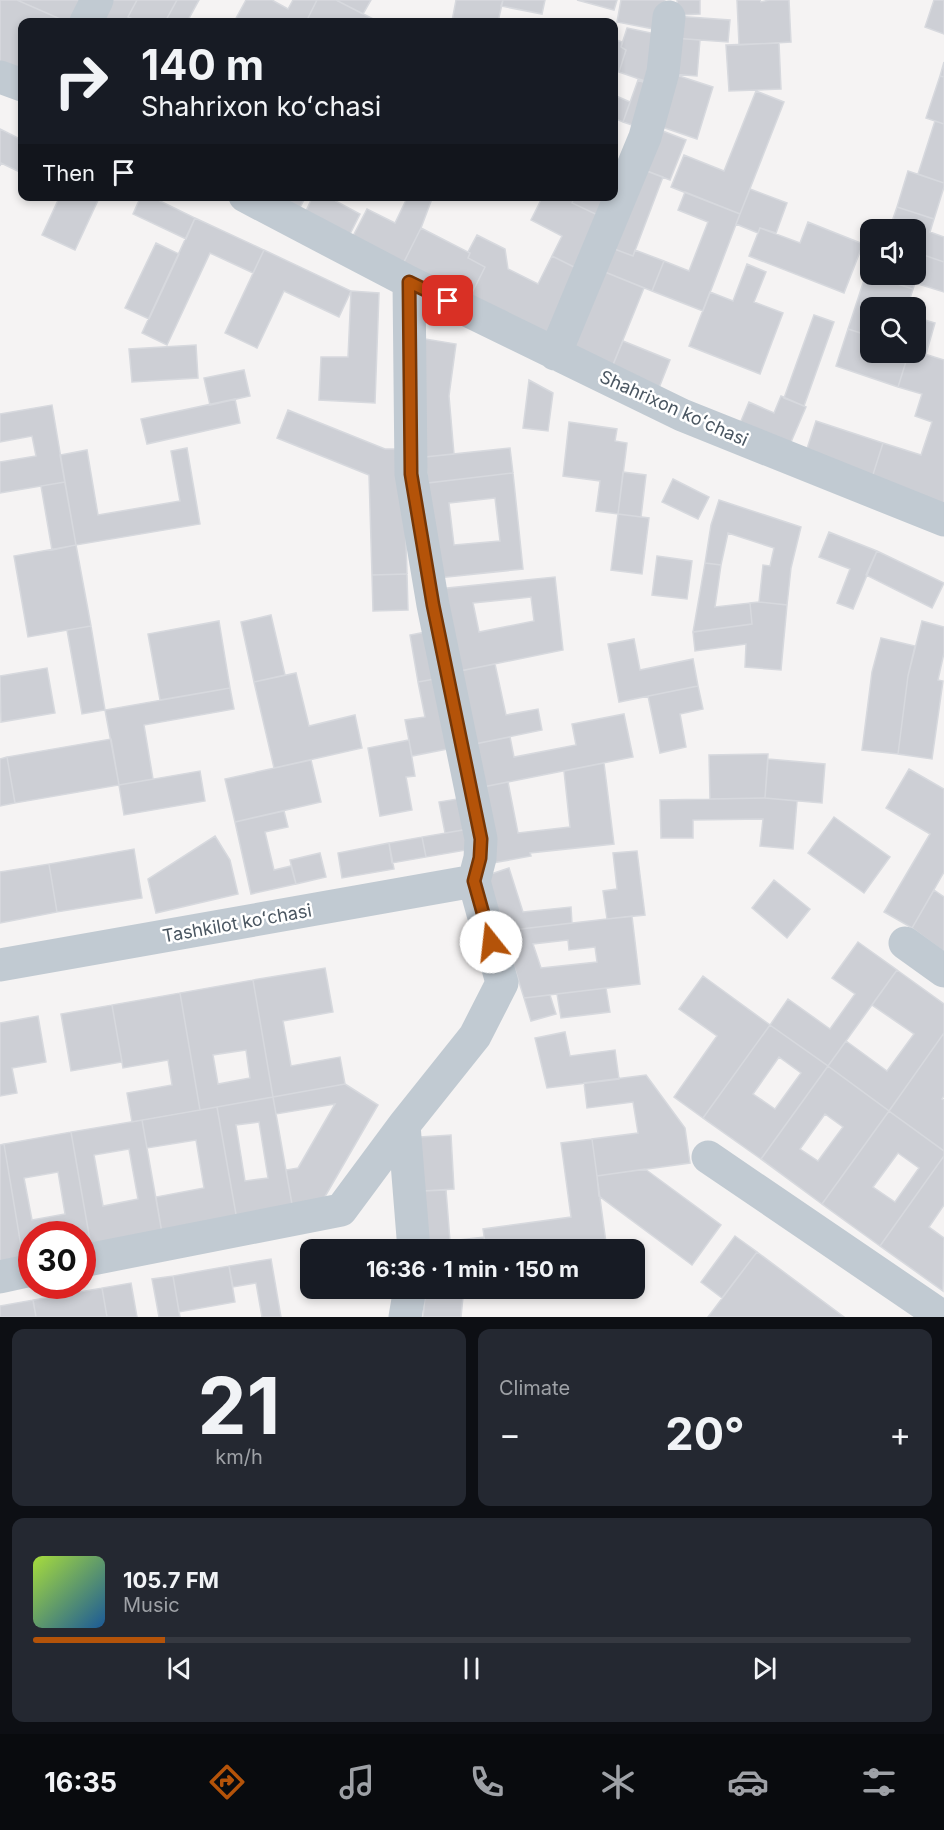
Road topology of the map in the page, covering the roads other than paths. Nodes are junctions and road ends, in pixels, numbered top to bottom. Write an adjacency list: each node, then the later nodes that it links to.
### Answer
1 (97, 0): 3 (street)
2 (669, 17): 8 (street)
3 (88, 18)
4 (0, 77): 5 (street)
5 (18, 84)
6 (255, 201): 7 (street, Shahrixon koʻchasi)
7 (409, 282): 8 (street, Shahrixon koʻchasi); 10 (street)
8 (555, 354): 9 (street, Shahrixon koʻchasi)
9 (944, 520)
10 (474, 881): 12 (street, Tashkilot koʻchasi); 14 (street)
11 (905, 943): 13 (street)
12 (0, 965)
13 (944, 971)
14 (404, 1125): 16 (street); 17 (street)
15 (708, 1157): 22 (street)
16 (413, 1239)
17 (96, 1258)
18 (18, 1273): 19 (street)
19 (0, 1277)
20 (408, 1299): 21 (street)
21 (405, 1317)
22 (943, 1317)

